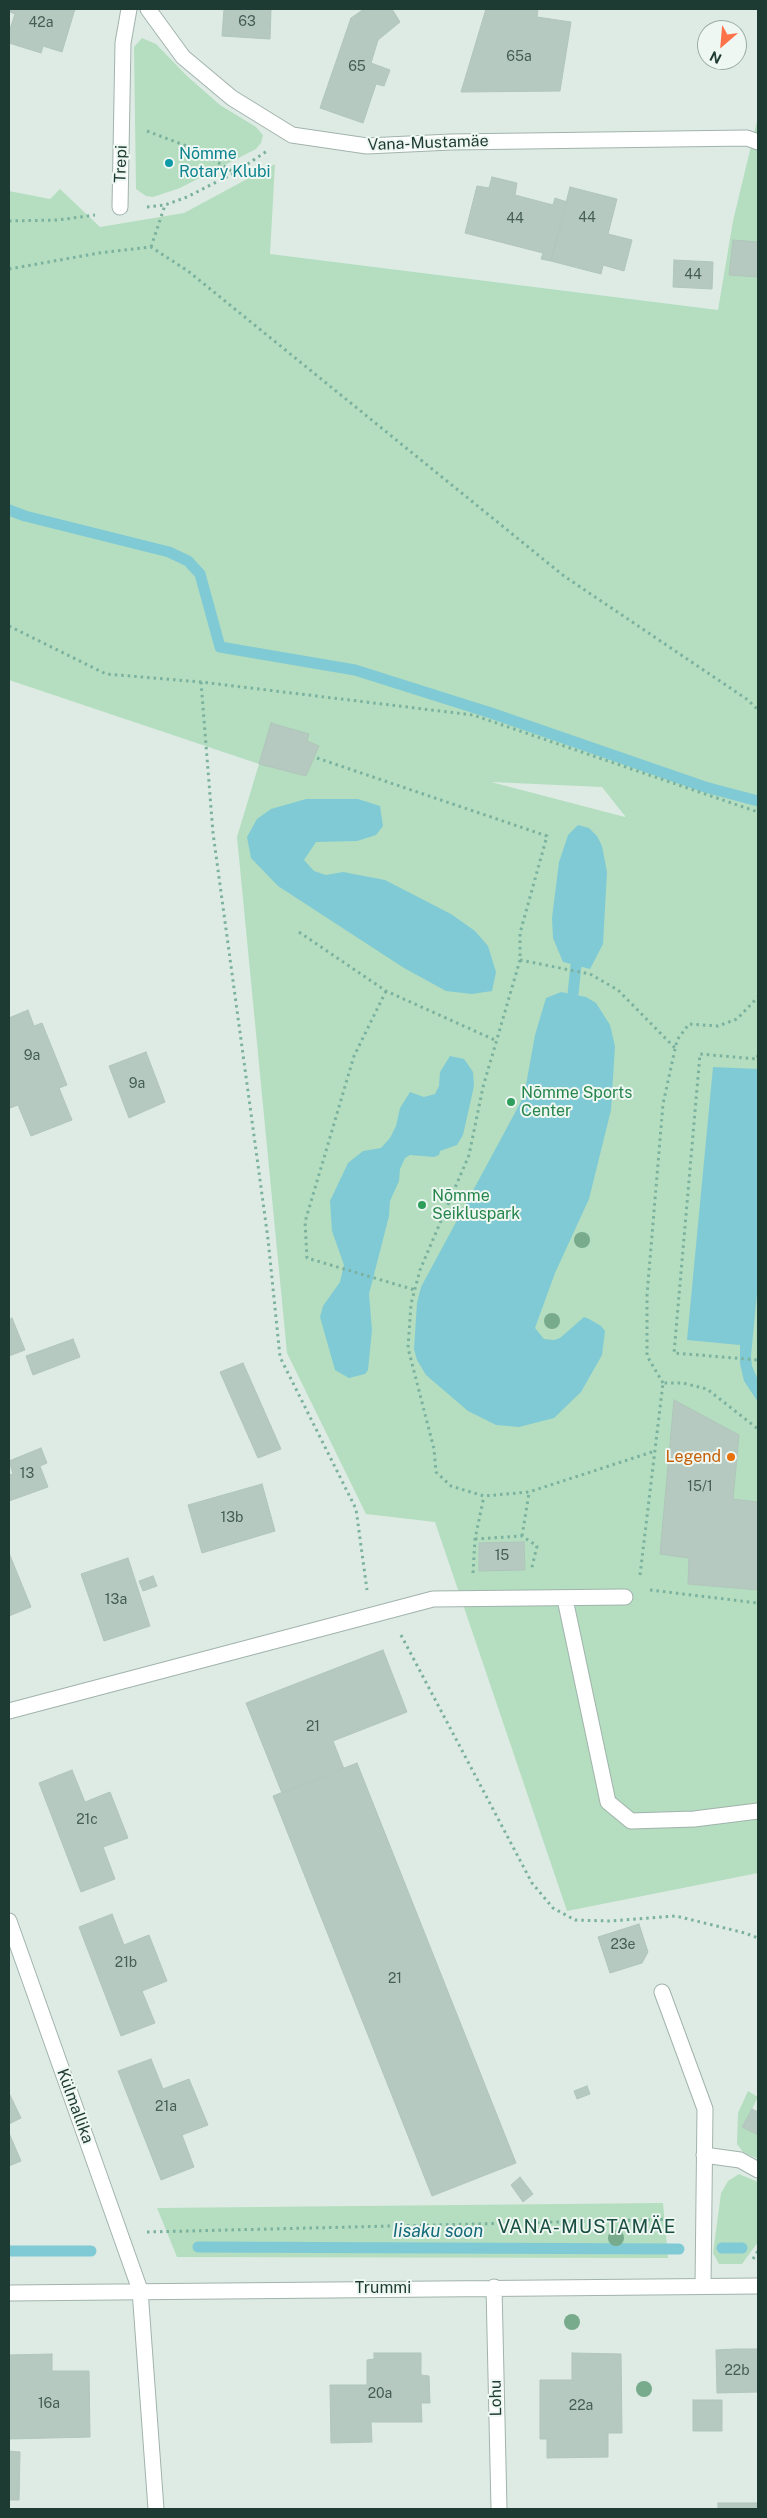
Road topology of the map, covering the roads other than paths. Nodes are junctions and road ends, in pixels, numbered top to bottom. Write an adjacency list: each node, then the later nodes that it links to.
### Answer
1 (130, 9): 4 (street, Trepi)
2 (148, 9): 3 (street, Vana-Mustamäe)
3 (758, 142)
4 (120, 207)
5 (625, 1597): 6 (street)
6 (565, 1599): 7 (street); 8 (street)
7 (9, 1711)
8 (758, 1810)
9 (9, 1922): 16 (street, Külmallika)
10 (662, 1992): 11 (street)
11 (704, 2155): 12 (street); 13 (street)
12 (758, 2170)
13 (703, 2286): 14 (street, Trummi); 15 (street, Trummi)
14 (758, 2286)
15 (494, 2287): 16 (street, Trummi); 19 (street, Lohu)
16 (140, 2290): 17 (street, Trummi); 18 (street, Külmallika)
17 (9, 2293)
18 (156, 2509)
19 (499, 2509)

